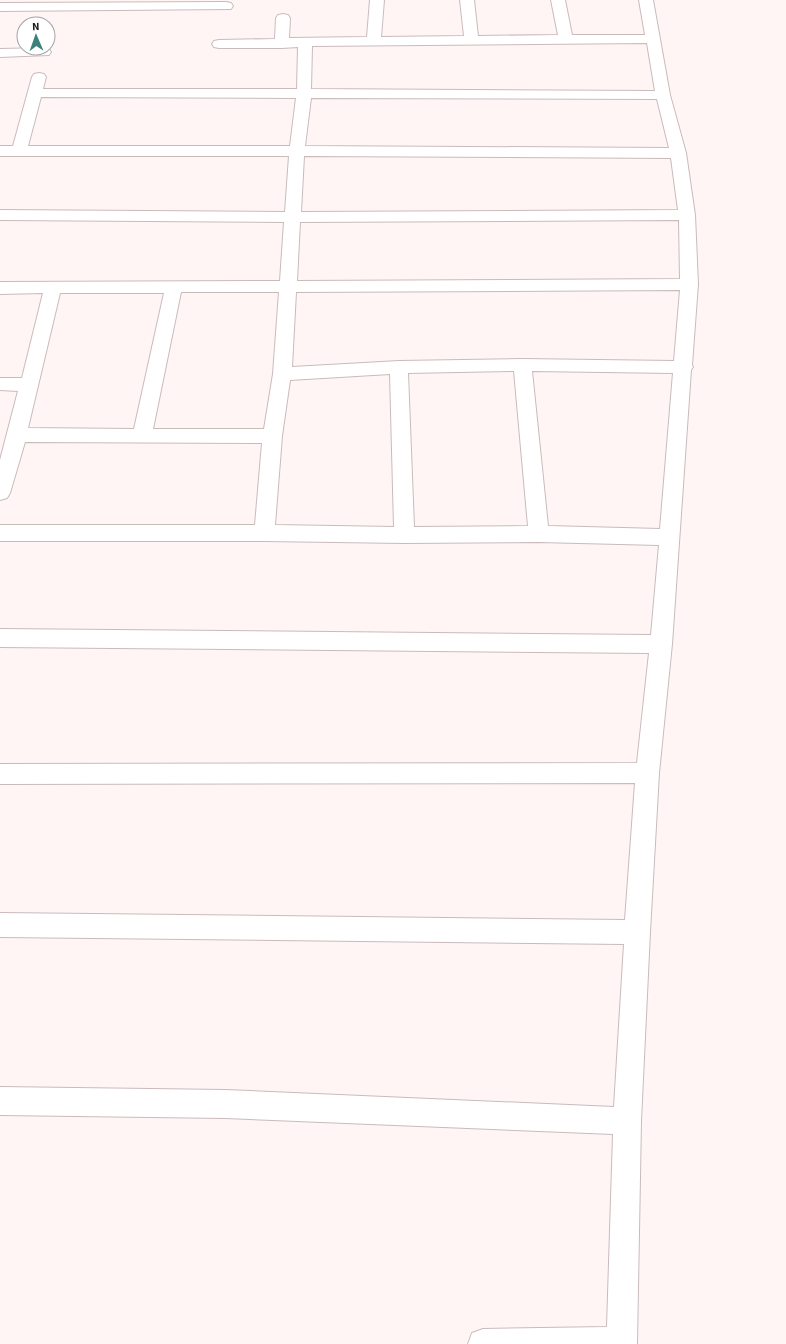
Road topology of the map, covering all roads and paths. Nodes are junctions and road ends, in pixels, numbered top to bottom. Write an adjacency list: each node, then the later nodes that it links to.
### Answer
1 (377, 0): 9 (street)
2 (468, 0): 10 (street)
3 (558, 0): 11 (street)
4 (646, 0): 8 (street)
5 (226, 6): 6 (street)
6 (0, 7)
7 (283, 18): 14 (street)
8 (654, 39): 11 (street); 20 (street)
9 (374, 40): 10 (street); 12 (street)
10 (471, 40): 11 (street)
11 (566, 40)
12 (305, 43): 14 (street); 19 (street)
13 (219, 44): 14 (street)
14 (282, 44)
15 (0, 53): 16 (street)
16 (16, 53)
17 (39, 77): 18 (street)
18 (35, 93): 19 (street); 23 (street)
19 (304, 94): 20 (street); 22 (street)
20 (663, 95): 24 (street)
21 (0, 151): 23 (street)
22 (297, 151): 23 (street); 24 (street); 27 (street)
23 (19, 152)
24 (678, 153): 26 (street)
25 (0, 215): 27 (street)
26 (687, 215): 27 (street); 28 (street)
27 (293, 217): 30 (street)
28 (689, 284): 30 (street); 35 (street)
29 (174, 286): 30 (street); 31 (street); 40 (street)
30 (287, 286): 36 (street)
31 (53, 287): 32 (street); 38 (street)
32 (0, 288)
33 (522, 365): 34 (street); 35 (street); 45 (street)
34 (399, 367): 36 (street); 46 (street)
35 (684, 367): 47 (street)
36 (282, 374): 41 (street)
37 (0, 384): 38 (street)
38 (28, 385): 39 (street)
39 (17, 435): 40 (street); 42 (street)
40 (142, 436): 41 (street)
41 (272, 436): 43 (street)
42 (0, 493)
43 (264, 533): 44 (street); 46 (street)
44 (0, 534)
45 (539, 534): 46 (street); 47 (street)
46 (404, 535)
47 (669, 538): 49 (street)
48 (0, 638): 49 (street)
49 (661, 644): 50 (street)
50 (647, 773): 51 (street); 53 (street)
51 (0, 774)
52 (0, 925): 53 (street)
53 (637, 932): 55 (street)
54 (0, 1101): 55 (street)
55 (627, 1121): 56 (street)
56 (622, 1343): 57 (street)
57 (483, 1344)

